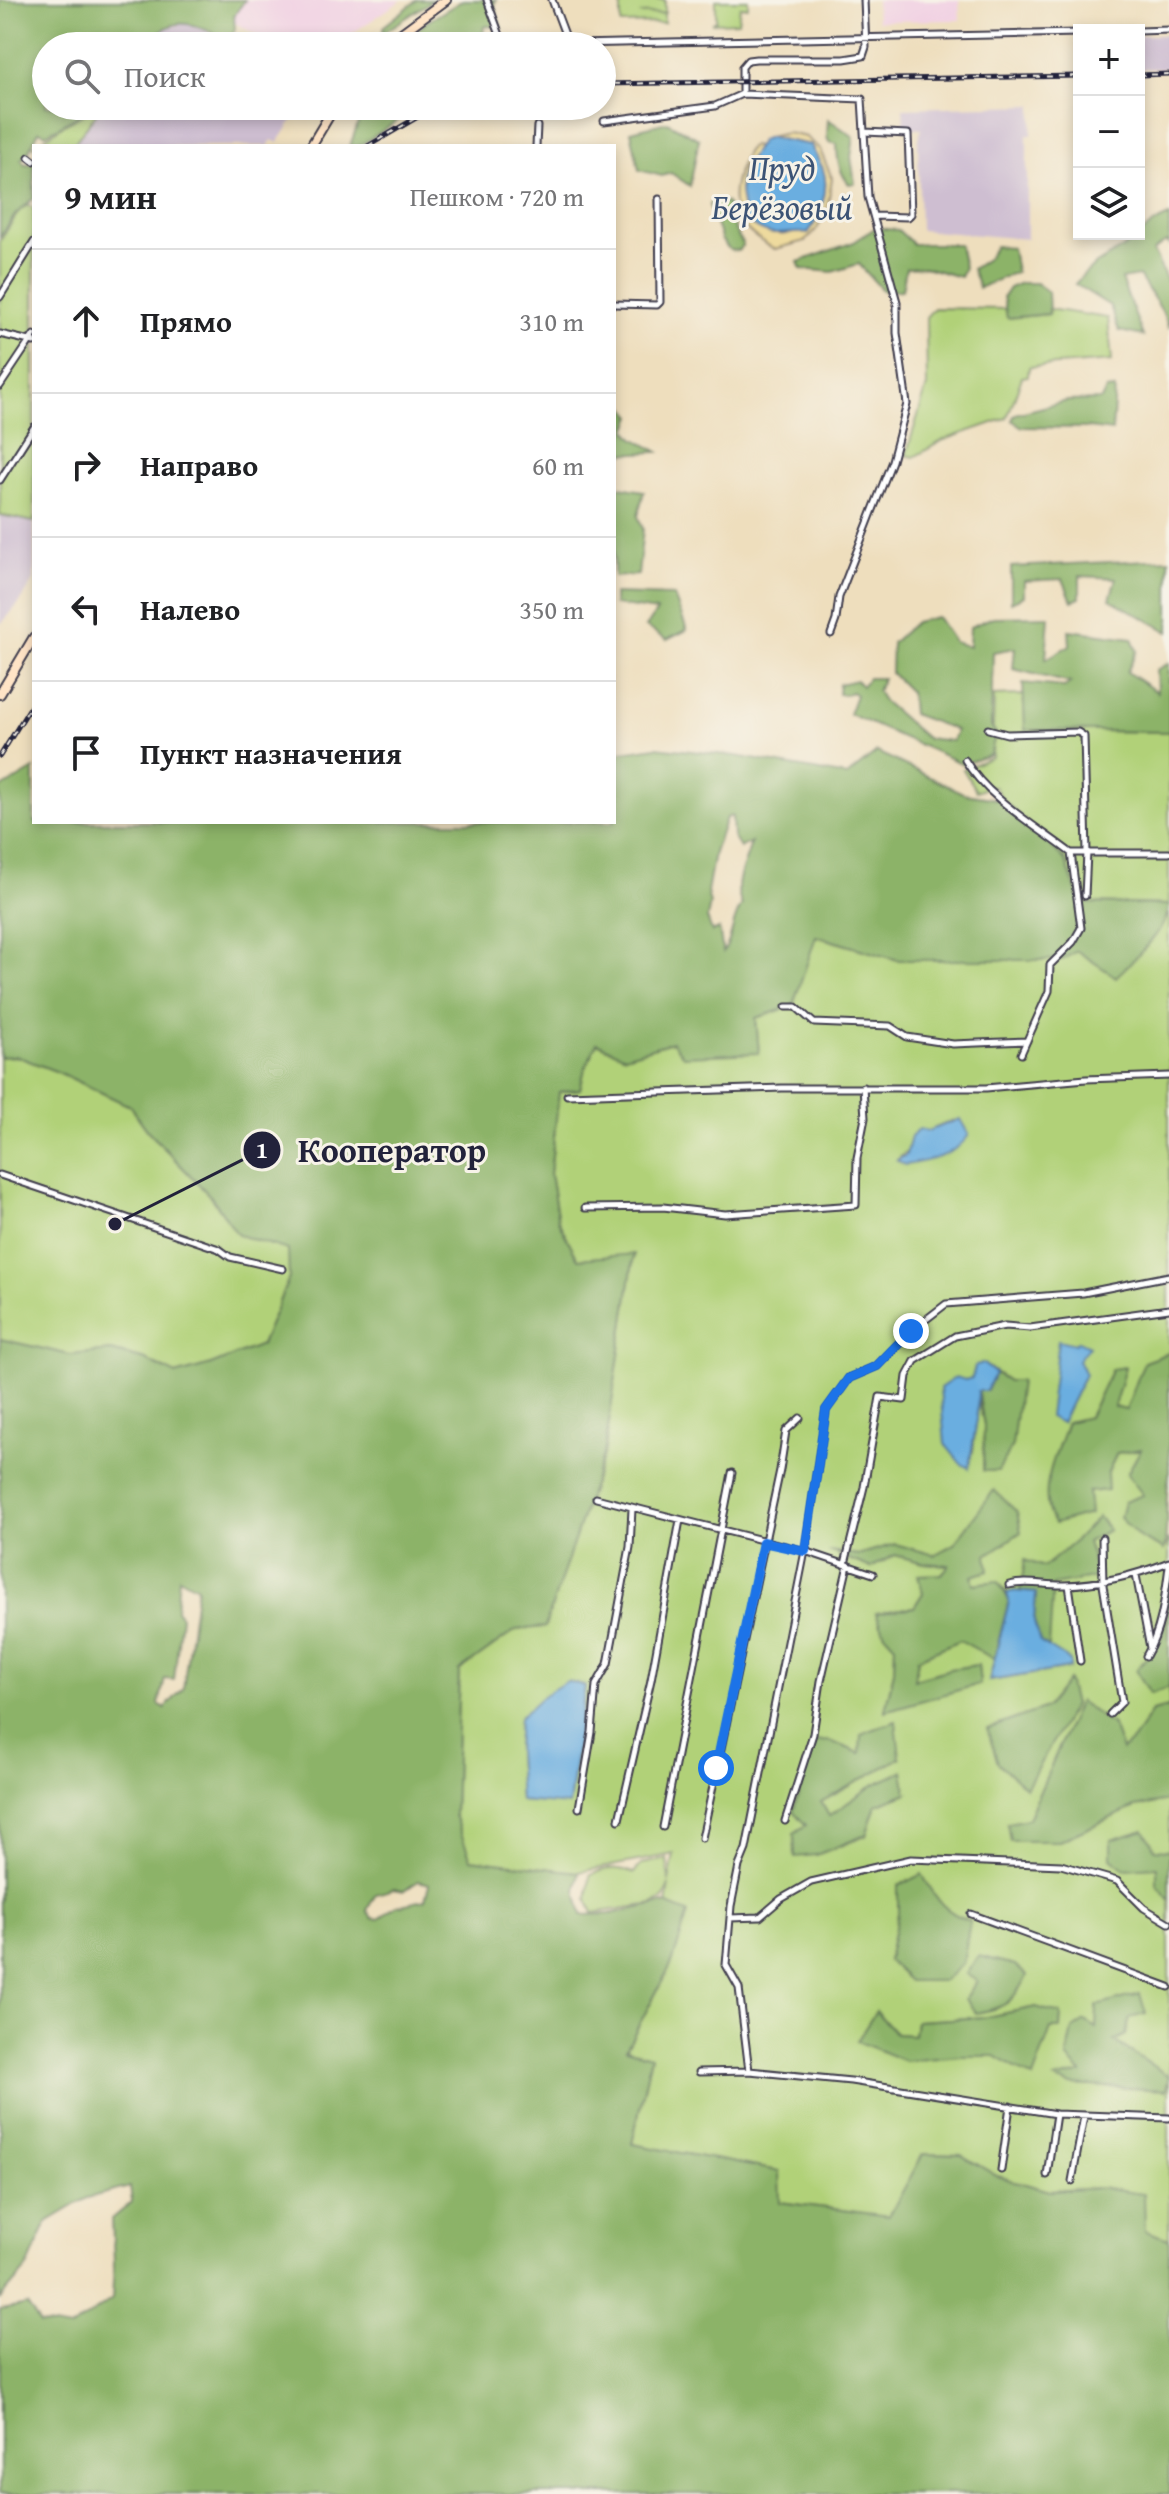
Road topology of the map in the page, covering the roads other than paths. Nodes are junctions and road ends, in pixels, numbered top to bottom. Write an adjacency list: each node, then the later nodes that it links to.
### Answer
1 (446, 0): 7 (street)
2 (487, 0): 8 (street)
3 (552, 0): 9 (street)
4 (864, 0): 11 (street)
5 (1169, 30): 6 (street)
6 (1145, 31)
7 (403, 32)
8 (499, 32)
9 (564, 32)
10 (1073, 33): 11 (street)
11 (865, 38): 12 (street); 13 (street)
12 (616, 43)
13 (742, 94): 14 (street); 19 (street)
14 (616, 119)
15 (327, 120): 20 (street)
16 (611, 120): 17 (street)
17 (604, 121)
18 (537, 126): 21 (street)
19 (865, 132): 23 (street); 23 (street)
20 (312, 144)
21 (536, 144)
22 (659, 199): 26 (street)
23 (874, 216): 33 (street)
24 (32, 245): 25 (street)
25 (0, 297)
26 (616, 304)
27 (0, 334): 28 (street)
28 (32, 339)
29 (32, 340): 30 (street)
30 (0, 386)
31 (32, 430): 32 (street)
32 (0, 480)
33 (831, 634)
34 (32, 640): 35 (street)
35 (0, 694)
36 (988, 729): 38 (street)
37 (965, 760): 39 (street)
38 (1087, 852): 39 (street); 40 (street); 41 (street)
39 (1071, 853): 43 (street)
40 (1169, 853)
41 (1085, 896)
42 (786, 1007): 43 (street)
43 (1027, 1041): 44 (street)
44 (1021, 1054)
45 (1169, 1076): 46 (street)
46 (863, 1087): 47 (street); 49 (street)
47 (567, 1095)
48 (0, 1175): 50 (street)
49 (585, 1208)
50 (283, 1269)
51 (1169, 1276): 61 (street)
52 (1169, 1309): 63 (street)
53 (800, 1418): 60 (street)
54 (732, 1473): 58 (street)
55 (596, 1498): 56 (street)
56 (632, 1509): 57 (street); 73 (street)
57 (680, 1520): 58 (street); 74 (street)
58 (721, 1531): 60 (street); 76 (street)
59 (1102, 1538): 66 (street)
60 (763, 1542): 61 (street); 77 (street)
61 (805, 1551): 63 (street); 79 (street)
62 (1169, 1564): 65 (street); 69 (street)
63 (847, 1565): 64 (street); 75 (street)
64 (873, 1574)
65 (1136, 1575): 66 (street); 69 (street)
66 (1103, 1579): 68 (street); 72 (street)
67 (1009, 1585): 68 (street)
68 (1069, 1585): 71 (street)
69 (1150, 1649): 70 (street)
70 (1146, 1656)
71 (1080, 1661)
72 (1110, 1714)
73 (579, 1808)
74 (619, 1820)
75 (785, 1821)
76 (663, 1827)
77 (702, 1838)
78 (971, 1914): 81 (street)
79 (730, 1918): 80 (street); 82 (street)
80 (1169, 1923)
81 (1169, 1987)
82 (749, 2071): 83 (street); 84 (street)
83 (699, 2072)
84 (1010, 2106): 85 (street); 88 (street)
85 (1056, 2114): 86 (street); 89 (street)
86 (1084, 2116): 87 (street); 90 (street)
87 (1169, 2118)
88 (1001, 2170)
89 (1047, 2175)
90 (1072, 2181)

